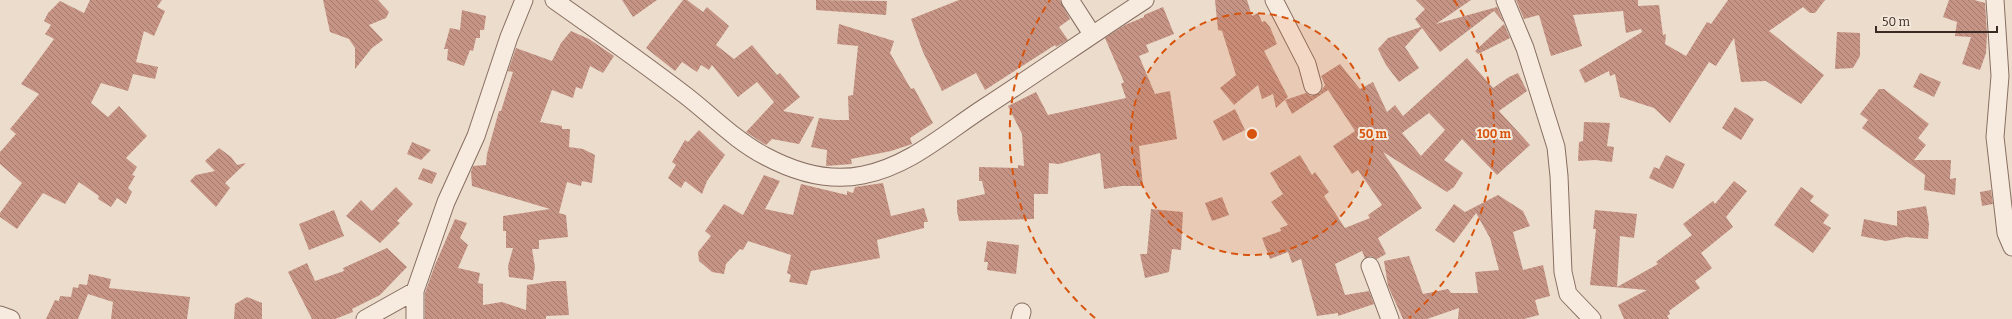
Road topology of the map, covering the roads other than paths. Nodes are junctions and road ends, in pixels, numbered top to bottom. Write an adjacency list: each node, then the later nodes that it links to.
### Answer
1 (524, 0): 12 (street)
2 (554, 0): 8 (street)
3 (1070, 0): 8 (street)
4 (1145, 0): 8 (street)
5 (1274, 0): 9 (street)
6 (1505, 0): 18 (street)
7 (1995, 0): 10 (street)
8 (1092, 34)
9 (1313, 86)
10 (2012, 248)
11 (1370, 266): 17 (street)
12 (415, 291): 15 (street); 16 (street)
13 (0, 315): 14 (street)
14 (11, 319)
15 (365, 319)
16 (415, 319)
17 (1390, 319)
18 (1592, 319)

